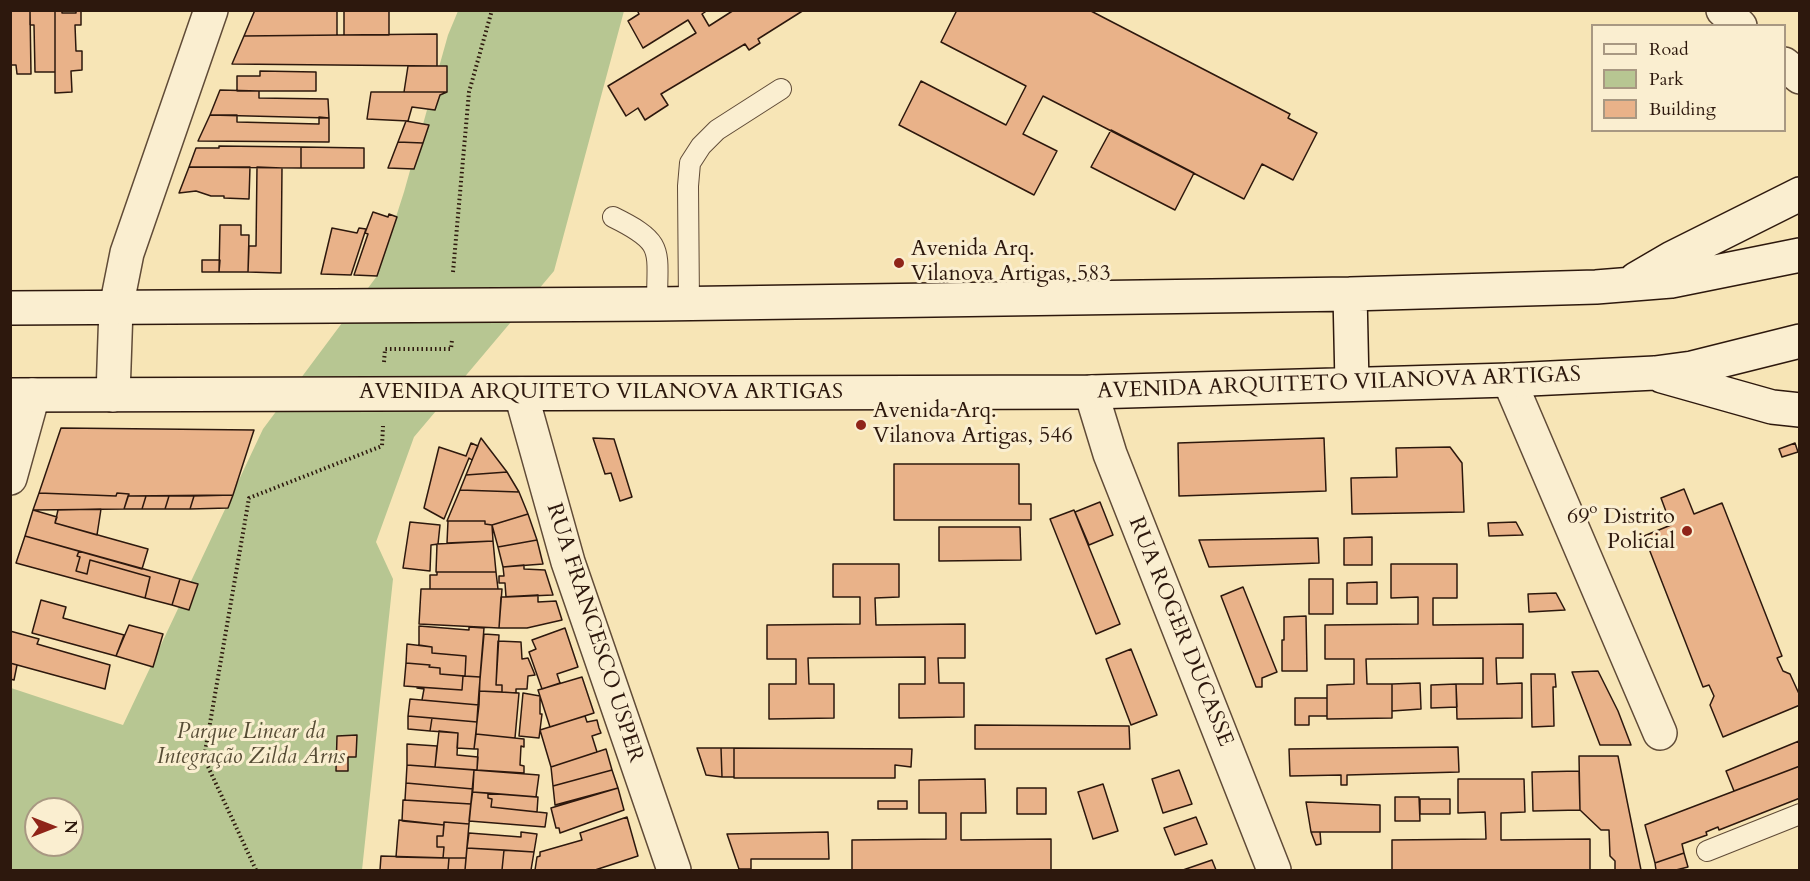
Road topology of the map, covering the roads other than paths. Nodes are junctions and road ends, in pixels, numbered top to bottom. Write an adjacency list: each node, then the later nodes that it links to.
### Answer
1 (211, 10): 14 (main road)
2 (1723, 10): 3 (main road)
3 (1738, 24)
4 (1786, 65): 5 (main road)
5 (1800, 77)
6 (781, 89): 12 (lane)
7 (1800, 194): 10 (main road)
8 (613, 217): 12 (lane)
9 (1800, 255): 10 (main road)
10 (1623, 286): 11 (main road)
11 (1350, 294): 12 (main road); 18 (main road)
12 (673, 304): 14 (main road)
13 (10, 308): 14 (main road)
14 (116, 308): 22 (main road)
15 (1800, 341): 16 (main road, AVENIDA ARQUITETO VILANOVA ARTIGAS)
16 (1655, 374): 17 (main road, AVENIDA ARQUITETO VILANOVA ARTIGAS); 23 (main road)
17 (1509, 380): 18 (main road, AVENIDA ARQUITETO VILANOVA ARTIGAS); 25 (main road)
18 (1352, 384): 19 (main road, AVENIDA ARQUITETO VILANOVA ARTIGAS)
19 (1091, 392): 20 (main road, AVENIDA ARQUITETO VILANOVA ARTIGAS); 29 (main road, RUA ROGER DUCASSE)
20 (521, 394): 22 (main road, AVENIDA ARQUITETO VILANOVA ARTIGAS); 28 (main road, RUA FRANCESCO USPER)
21 (22, 395): 22 (main road, AVENIDA ARQUITETO VILANOVA ARTIGAS); 24 (main road)
22 (113, 395)
23 (1800, 410)
24 (10, 478)
25 (1660, 733)
26 (1800, 814): 27 (lane)
27 (1707, 851)
28 (674, 870)
29 (1274, 870)

